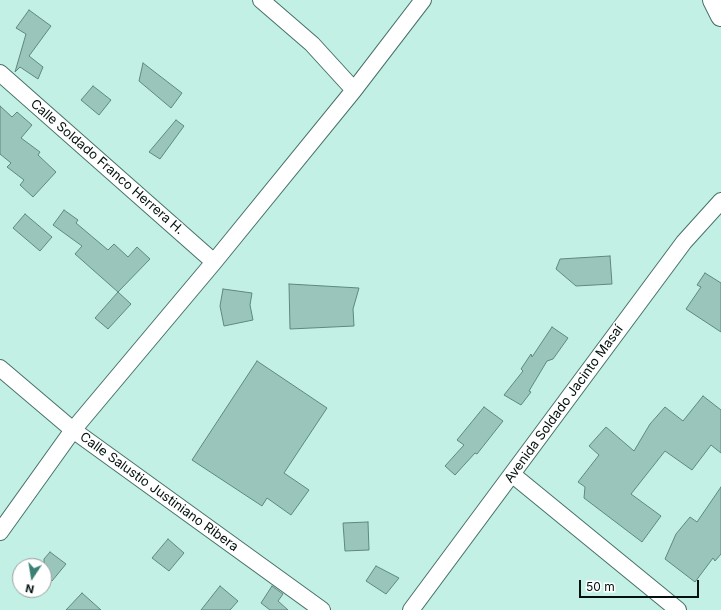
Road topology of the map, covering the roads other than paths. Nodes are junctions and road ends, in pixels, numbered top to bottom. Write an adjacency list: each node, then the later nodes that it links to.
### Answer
1 (261, 0): 6 (street)
2 (423, 0): 6 (street)
3 (712, 0): 4 (main road)
4 (721, 16)
5 (0, 73): 8 (street, Calle Soldado Franco Herrera H.)
6 (354, 90): 8 (street)
7 (721, 202): 11 (street, Avenida Soldado Jacinto Masaí)
8 (214, 262): 10 (street)
9 (0, 368): 10 (street, Calle Salustio Justiniano Ribera)
10 (73, 430): 12 (street); 13 (street, Calle Salustio Justiniano Ribera)
11 (513, 475): 14 (street, Avenida Soldado Jacinto Masaí); 15 (street)
12 (0, 532)
13 (322, 610)
14 (411, 610)
15 (678, 610)

